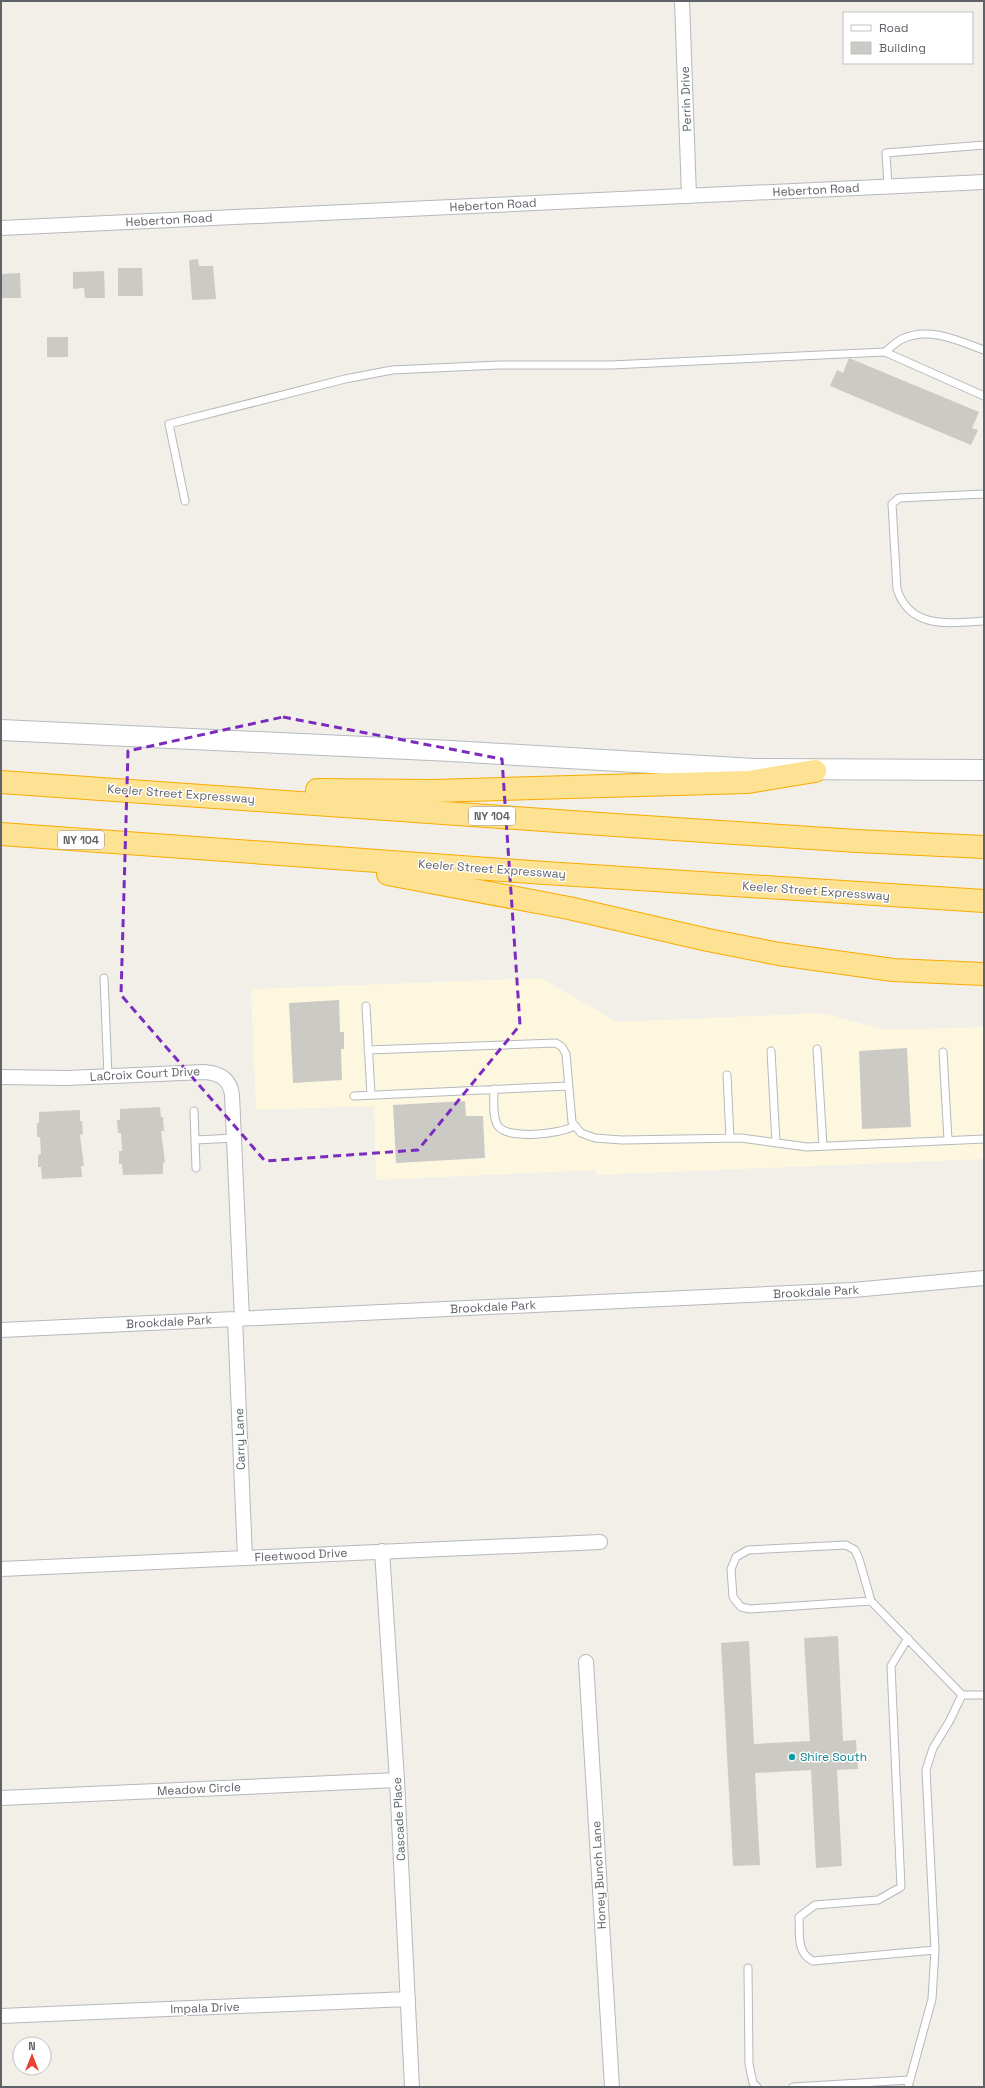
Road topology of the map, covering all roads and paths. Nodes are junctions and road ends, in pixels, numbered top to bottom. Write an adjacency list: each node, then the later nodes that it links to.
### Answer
1 (682, 1): 5 (street, Perrin Drive)
2 (984, 145): 4 (lane)
3 (984, 182): 4 (street, Heberton Road)
4 (888, 186): 5 (street, Heberton Road)
5 (689, 196): 6 (street, Heberton Road)
6 (1, 228)
7 (984, 350): 8 (lane)
8 (885, 352): 9 (lane); 11 (lane)
9 (984, 396)
10 (984, 494): 12 (lane)
11 (185, 501)
12 (984, 621)
13 (1, 723): 15 (street)
14 (1, 730): 15 (main road)
15 (28, 731): 17 (main road)
16 (984, 770): 17 (main road)
17 (815, 771): 19 (highway)
18 (1, 782): 19 (highway, Keeler Street Expressway / NY 104)
19 (102, 788): 21 (highway, Keeler Street Expressway / NY 104)
20 (1, 834): 22 (highway, Keeler Street Expressway / NY 104)
21 (984, 847)
22 (243, 851): 23 (highway, Keeler Street Expressway / NY 104); 24 (highway)
23 (984, 902)
24 (984, 974)
25 (104, 978): 33 (lane)
26 (366, 1006): 28 (lane)
27 (817, 1049): 46 (lane)
28 (368, 1050): 34 (lane); 36 (lane)
29 (771, 1051): 45 (lane)
30 (943, 1052): 44 (lane)
31 (727, 1075): 41 (lane)
32 (1, 1076): 33 (street, LaCroix Court Drive)
33 (108, 1076): 40 (street, LaCroix Court Drive)
34 (568, 1086): 35 (lane); 39 (lane)
35 (494, 1089): 36 (lane); 39 (lane)
36 (371, 1095): 37 (lane)
37 (354, 1096)
38 (194, 1111): 43 (lane)
39 (574, 1126): 41 (lane)
40 (235, 1138): 43 (lane); 49 (street, Carry Lane)
41 (730, 1138): 45 (lane)
42 (984, 1139): 44 (lane)
43 (195, 1140): 47 (lane)
44 (948, 1140): 46 (lane)
45 (776, 1143): 46 (lane)
46 (823, 1146)
47 (196, 1168)
48 (984, 1278): 49 (street, Brookdale Park)
49 (238, 1319): 50 (street, Brookdale Park); 53 (street, Carry Lane)
50 (1, 1330)
51 (600, 1542): 52 (street, Fleetwood Drive)
52 (382, 1551): 53 (street, Fleetwood Drive); 60 (street, Cascade Place)
53 (245, 1558): 54 (street, Fleetwood Drive)
54 (1, 1569)
55 (871, 1601): 55 (lane); 56 (lane)
56 (908, 1638): 58 (lane); 62 (lane)
57 (586, 1662): 68 (street, Honey Bunch Lane)
58 (962, 1695): 59 (lane); 62 (lane)
59 (984, 1695)
60 (398, 1780): 61 (street, Meadow Circle); 64 (street, Cascade Place)
61 (1, 1798)
62 (935, 1950): 66 (lane)
63 (748, 1968): 69 (lane)
64 (408, 1999): 65 (street, Impala Drive); 67 (street, Cascade Place)
65 (1, 2016)
66 (909, 2083): 70 (lane)
67 (412, 2087)
68 (612, 2087)
69 (758, 2087)
70 (793, 2087)

